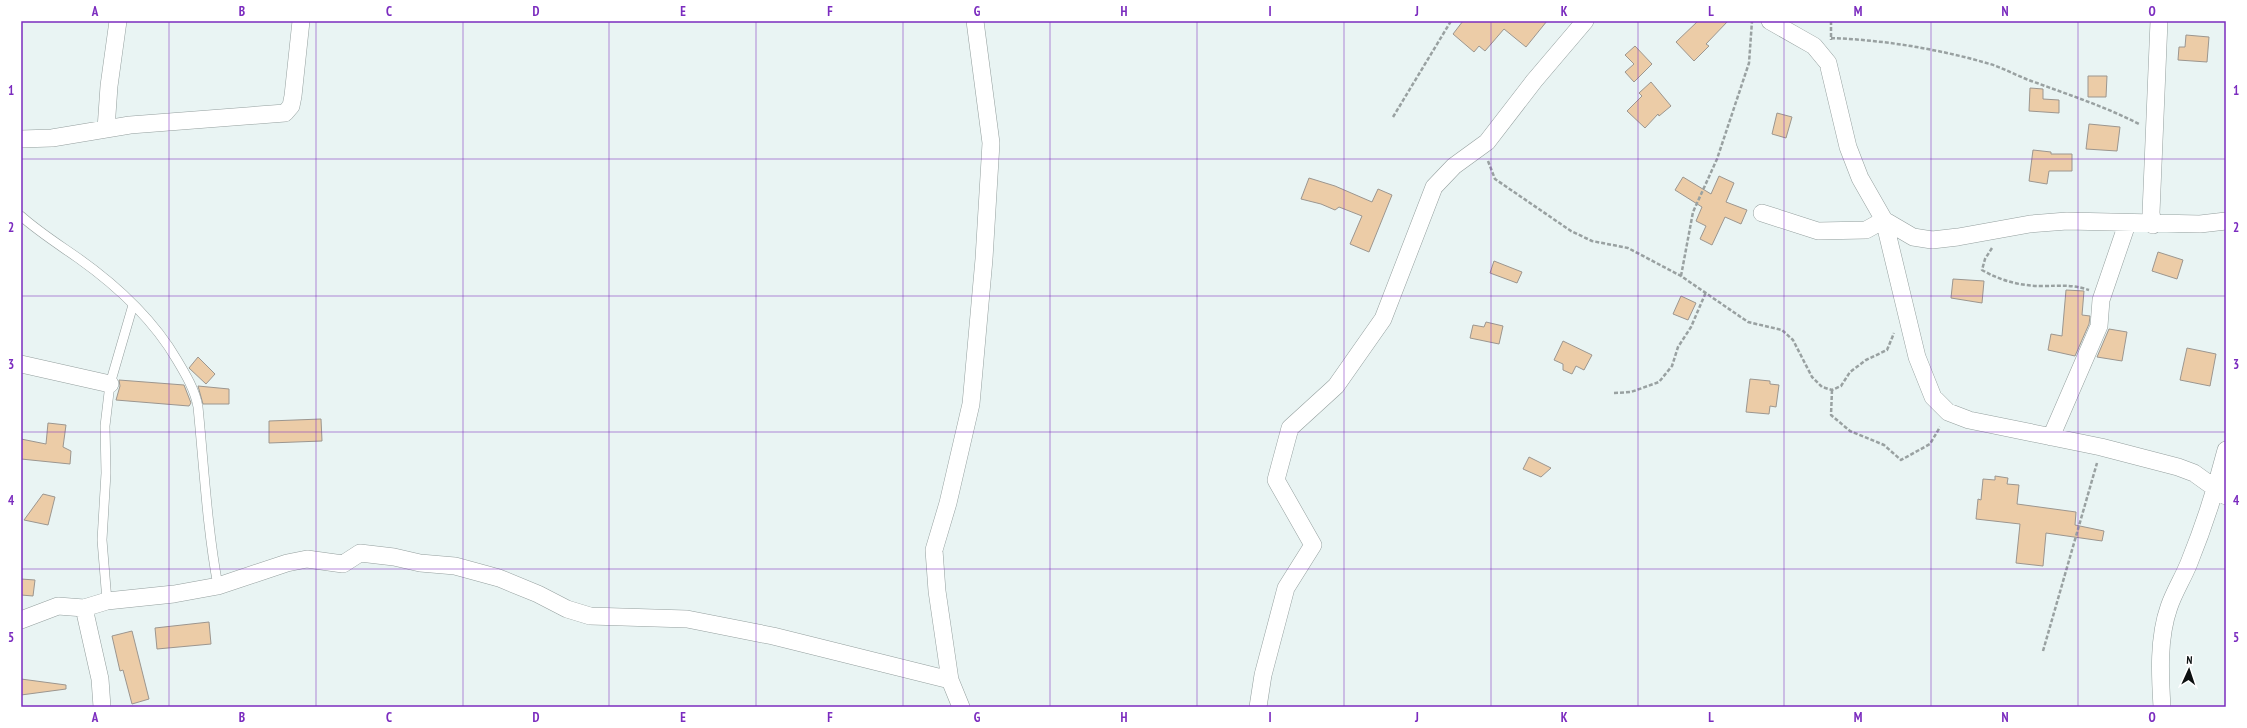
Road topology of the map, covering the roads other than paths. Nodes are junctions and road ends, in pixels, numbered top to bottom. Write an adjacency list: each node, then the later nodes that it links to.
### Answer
1 (118, 21): 7 (street)
2 (301, 21): 7 (street)
3 (975, 21): 25 (street)
4 (1585, 21): 28 (street)
5 (1770, 21): 11 (street)
6 (2159, 21): 14 (street)
7 (106, 129): 8 (street)
8 (21, 139)
9 (1762, 213): 11 (street)
10 (21, 216): 15 (lane)
11 (1884, 220): 13 (street); 18 (street)
12 (2226, 221): 14 (street)
13 (2127, 224): 14 (street); 18 (street)
14 (2153, 225)
15 (133, 305): 17 (lane); 21 (lane)
16 (21, 364): 17 (street)
17 (110, 384): 22 (lane)
18 (2051, 437): 20 (street)
19 (2226, 450): 20 (street)
20 (2221, 493): 29 (street)
21 (218, 586): 22 (street); 25 (street)
22 (107, 601): 23 (street)
23 (84, 608): 24 (street); 26 (street)
24 (21, 620)
25 (950, 680): 27 (street)
26 (102, 707)
27 (961, 707)
28 (1258, 707)
29 (2162, 707)

